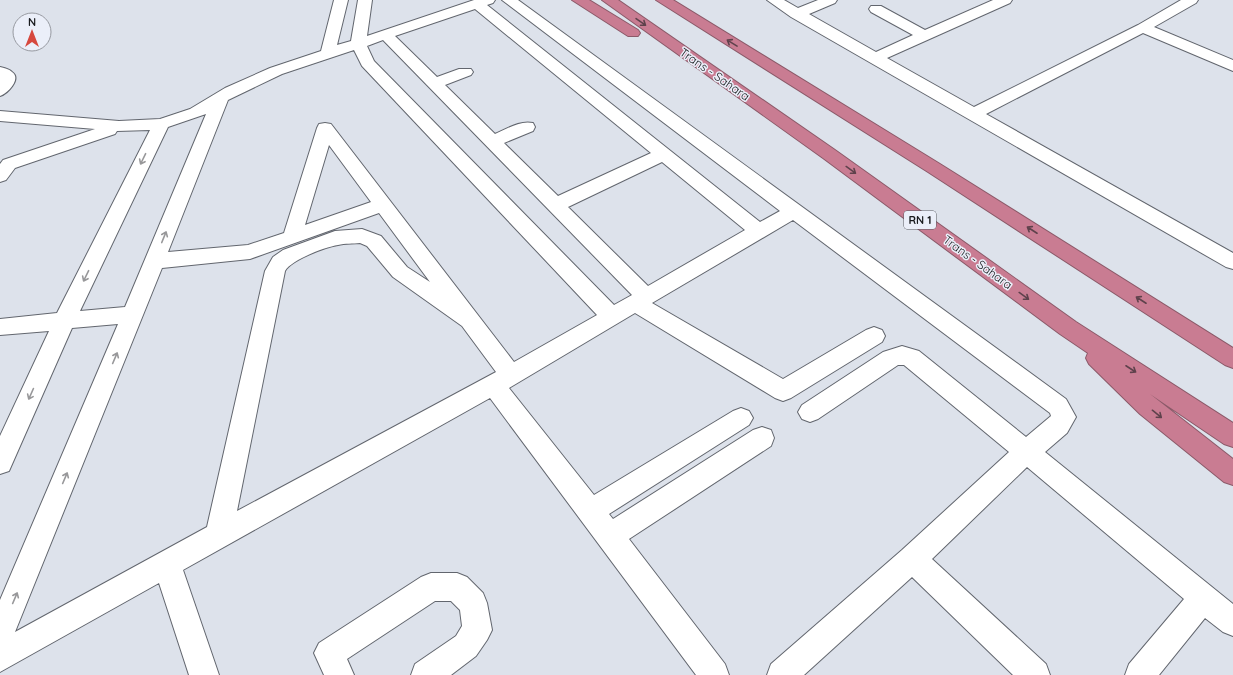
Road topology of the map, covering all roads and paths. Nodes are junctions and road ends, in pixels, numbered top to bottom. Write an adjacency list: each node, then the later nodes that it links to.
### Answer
1 (341, 0): 19 (street)
2 (365, 0): 18 (street)
3 (509, 0): 39 (street)
4 (579, 0): 34 (highway)
5 (609, 0): 34 (highway, Trans - Sahara / RN 1, one-way to 34)
6 (663, 0): 35 (highway, one-way to 6)
7 (690, 0): 35 (highway)
8 (774, 0): 14 (street)
9 (830, 0): 14 (street)
10 (1005, 0): 17 (street)
11 (1191, 0): 15 (street)
12 (483, 2): 16 (street); 33 (street)
13 (876, 9): 17 (street)
14 (796, 14): 20 (street)
15 (1143, 28): 21 (street); 27 (street)
16 (385, 34): 18 (street); 24 (street)
17 (925, 36): 20 (street)
18 (358, 43): 19 (street); 47 (street)
19 (328, 53): 26 (street)
20 (875, 58): 27 (street)
21 (1233, 66)
22 (0, 72): 25 (street)
23 (465, 72): 24 (street)
24 (434, 84): 32 (street)
25 (0, 91)
26 (220, 99): 29 (street); 42 (street, one-way to 26)
27 (973, 114): 43 (street)
28 (0, 116): 30 (street)
29 (161, 124): 30 (street); 49 (street, one-way to 49)
30 (119, 126): 36 (street)
31 (527, 127): 32 (street)
32 (492, 142): 38 (street)
33 (664, 154): 38 (street); 40 (street)
34 (829, 154): 51 (highway, Trans - Sahara / RN 1, one-way to 51)
35 (934, 168): 45 (highway, one-way to 35)
36 (0, 176)
37 (382, 205): 41 (street); 41 (street); 48 (street)
38 (556, 205): 44 (street)
39 (794, 211): 40 (street); 60 (street)
40 (760, 232): 44 (street)
41 (292, 237): 42 (street)
42 (154, 261): 46 (street)
43 (1233, 262)
44 (640, 300): 47 (street); 52 (street)
45 (1159, 312): 53 (highway); 54 (highway)
46 (133, 314): 49 (street); 70 (street, one-way to 46)
47 (612, 316): 55 (street)
48 (469, 320): 55 (street); 64 (street)
49 (64, 321): 50 (street); 61 (street, one-way to 61)
50 (0, 327)
51 (1068, 328): 58 (highway, Trans - Sahara / RN 1, one-way to 58); 62 (highway, one-way to 62)
52 (874, 336)
53 (1233, 353)
54 (1233, 359)
55 (502, 380): 63 (street); 64 (street)
56 (810, 412): 60 (street)
57 (741, 418): 63 (street)
58 (1233, 436)
59 (762, 438): 65 (street)
60 (1025, 453): 66 (street); 68 (street)
61 (0, 463)
62 (1233, 474)
63 (591, 511): 65 (street)
64 (219, 535): 67 (street)
65 (610, 536): 75 (street)
66 (912, 558): 76 (street); 77 (street)
67 (167, 564): 71 (street); 72 (street)
68 (1203, 598): 69 (street); 78 (street)
69 (1233, 622)
70 (0, 634)
71 (0, 657)
72 (204, 675)
73 (339, 675): 74 (street)
74 (426, 675)
75 (714, 675)
76 (782, 675)
77 (1035, 675)
78 (1140, 675)

